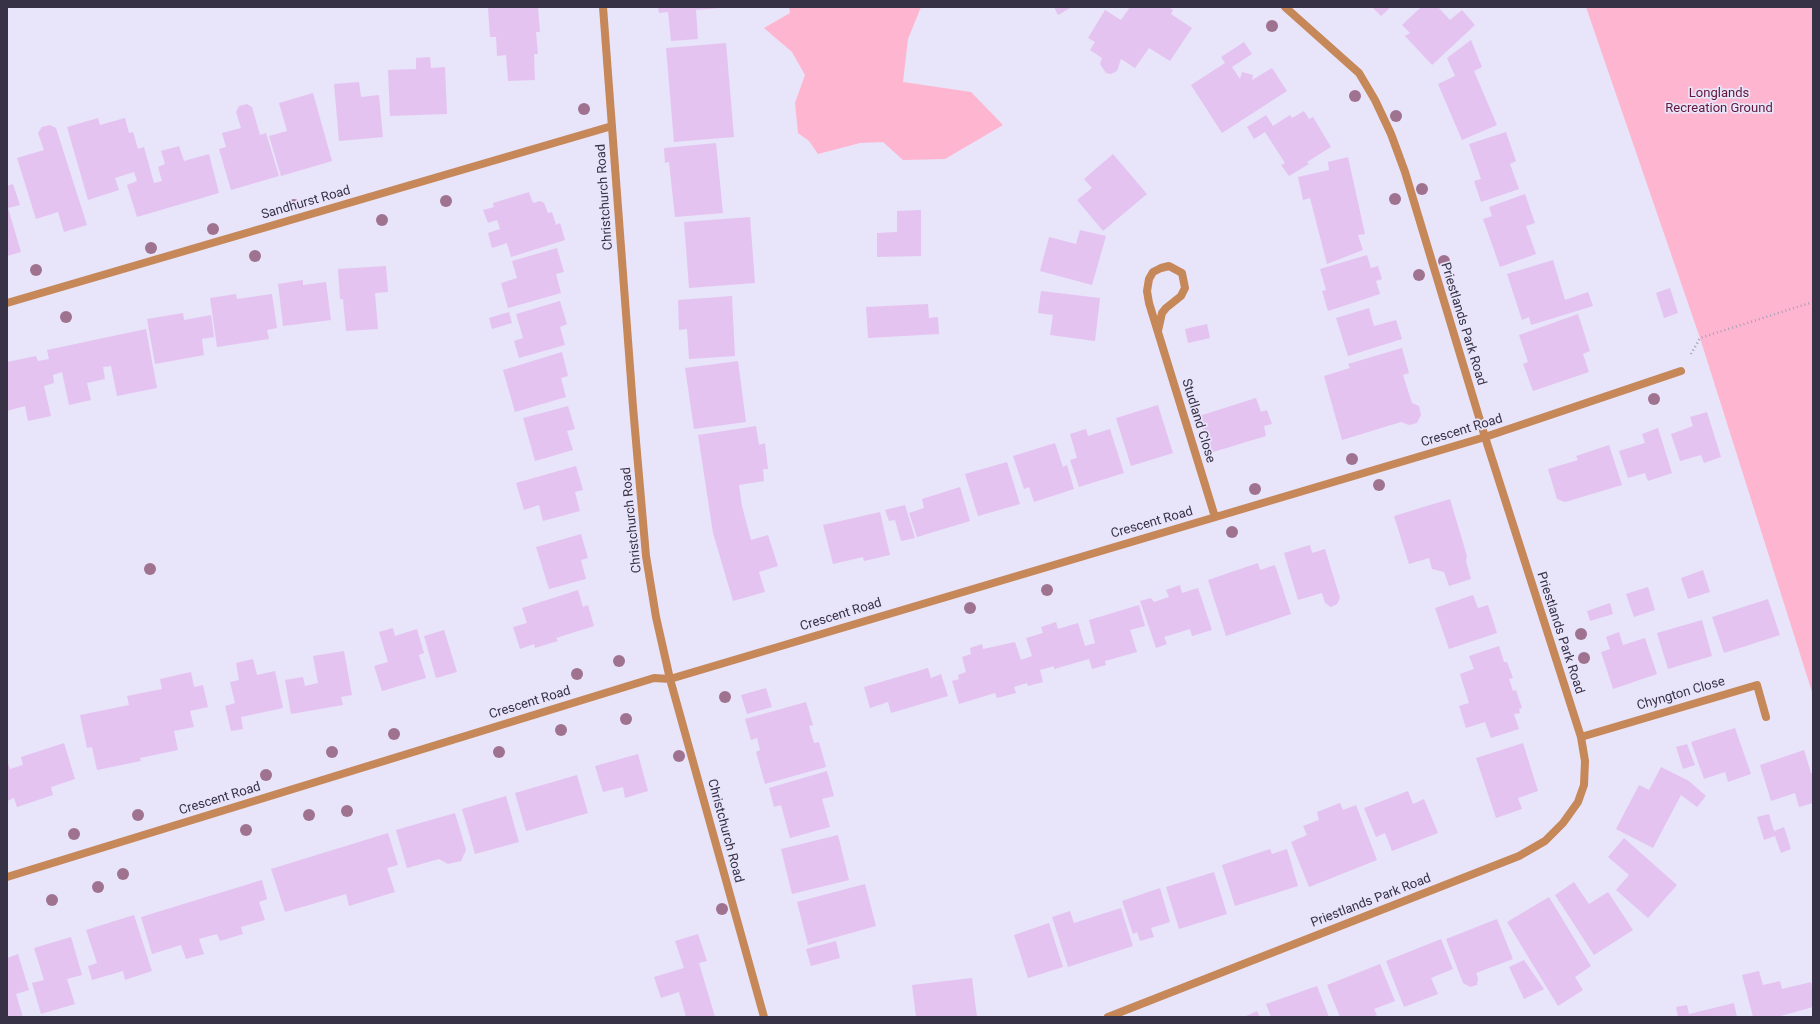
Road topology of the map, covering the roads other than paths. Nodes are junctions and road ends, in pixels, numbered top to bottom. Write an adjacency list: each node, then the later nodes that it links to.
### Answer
1 (602, 7): 3 (street, Christchurch Road)
2 (1285, 7): 7 (street, Priestlands Park Road)
3 (612, 126): 4 (street, Sandhurst Road); 9 (street, Christchurch Road)
4 (7, 303)
5 (1158, 331): 5 (street, Studland Close); 8 (street, Studland Close)
6 (1681, 371): 7 (street, Crescent Road)
7 (1485, 437): 8 (street, Crescent Road); 11 (street, Priestlands Park Road)
8 (1214, 517): 9 (street, Crescent Road)
9 (670, 679): 12 (street, Crescent Road); 13 (street, Christchurch Road)
10 (1766, 717): 11 (street, Chyngton Close)
11 (1581, 737): 14 (street, Priestlands Park Road)
12 (7, 877)
13 (764, 1017)
14 (1108, 1017)

